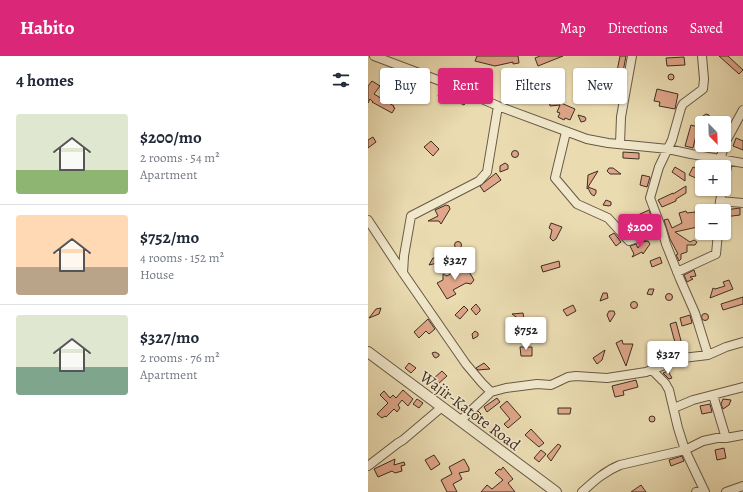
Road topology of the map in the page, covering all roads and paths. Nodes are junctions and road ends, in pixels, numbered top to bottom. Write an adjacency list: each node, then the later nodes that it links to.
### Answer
1 (374, 56): 4 (street)
2 (632, 56): 7 (street)
3 (702, 56): 8 (street)
4 (498, 106): 6 (street); 19 (street)
5 (743, 110): 9 (street)
6 (566, 132): 7 (street); 16 (street)
7 (620, 144): 8 (street)
8 (668, 149): 9 (street); 16 (street)
9 (724, 160)
10 (731, 161): 11 (street)
11 (743, 163)
12 (721, 196): 13 (street)
13 (720, 201): 14 (street)
14 (743, 203)
15 (368, 220): 19 (street)
16 (662, 230): 18 (street)
17 (717, 240): 18 (street)
18 (677, 272): 22 (street)
19 (403, 273): 25 (street)
20 (743, 342): 22 (street)
21 (368, 352): 27 (street, Wajir-Katote Road)
22 (708, 355): 23 (street)
23 (652, 370): 25 (street); 28 (street)
24 (743, 387): 26 (street)
25 (491, 392): 29 (street)
26 (712, 395): 28 (street); 31 (street)
27 (442, 407): 29 (street, Wajir-Katote Road); 33 (street)
28 (674, 408): 32 (street)
29 (460, 421): 35 (street, Wajir-Katote Road)
30 (743, 434): 31 (street)
31 (726, 438): 32 (street)
32 (685, 450): 36 (street); 37 (street)
33 (368, 466)
34 (743, 487): 38 (street); 39 (street)
35 (556, 492)
36 (582, 492)
37 (705, 492)
38 (726, 492)
39 (736, 492)

